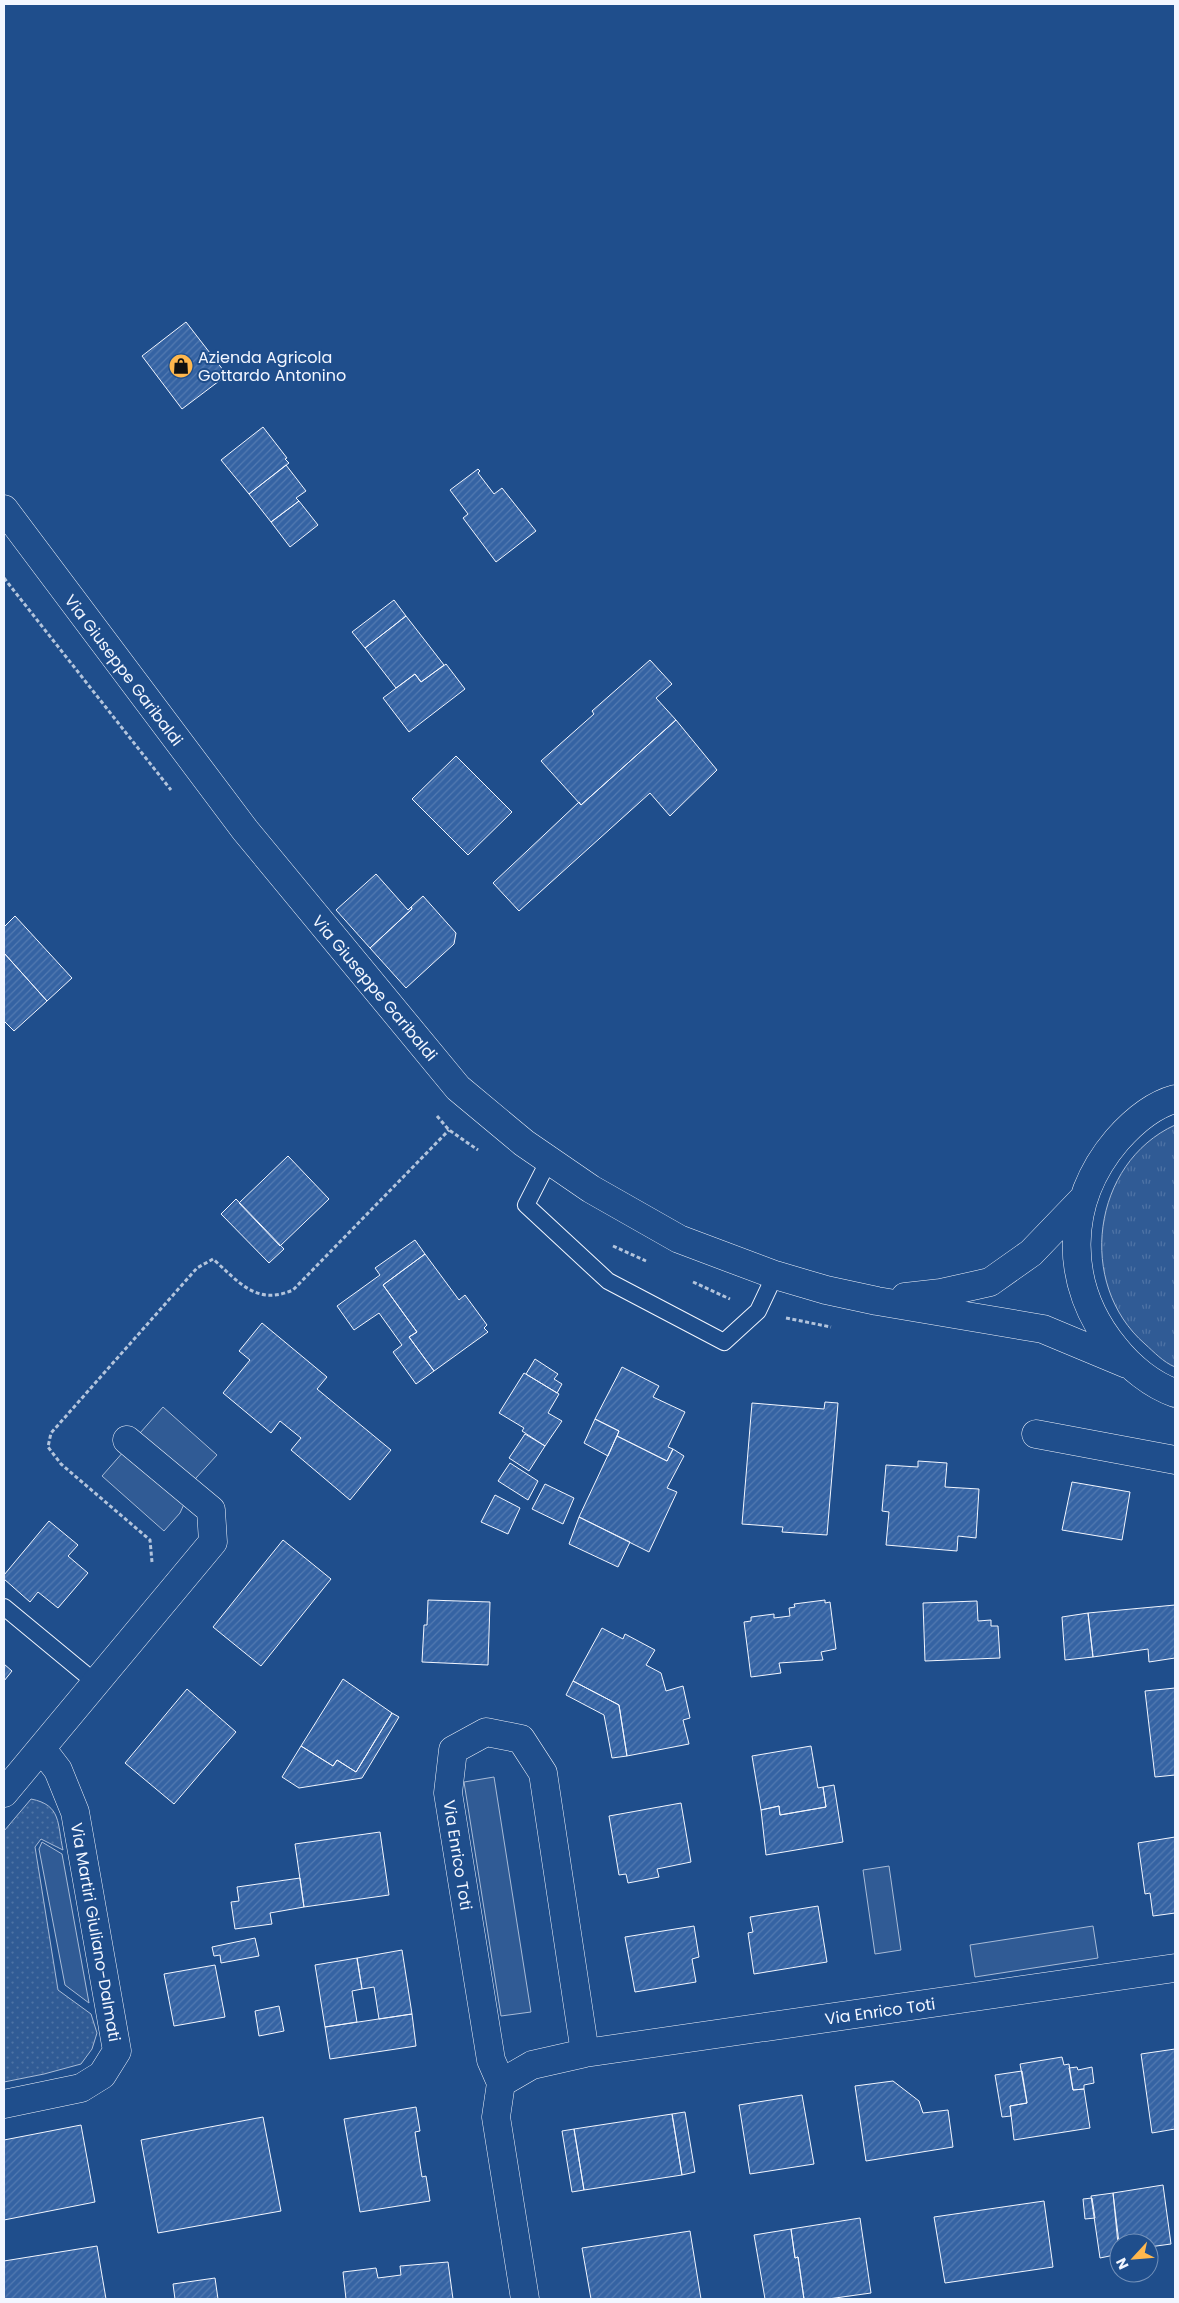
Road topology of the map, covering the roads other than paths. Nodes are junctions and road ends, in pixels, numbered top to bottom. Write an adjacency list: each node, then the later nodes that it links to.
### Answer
1 (4, 509): 3 (street, Via Giuseppe Garibaldi)
2 (1175, 1099): 4 (street)
3 (549, 1160): 5 (street, Via Giuseppe Garibaldi); 5 (lane)
4 (1082, 1200): 6 (street, Via Giuseppe Garibaldi); 7 (street)
5 (775, 1275): 6 (street, Via Giuseppe Garibaldi)
6 (877, 1300): 7 (street, Via Giuseppe Garibaldi)
7 (1127, 1364): 8 (street)
8 (1175, 1393)
9 (1036, 1434): 11 (street)
10 (127, 1440): 13 (street)
11 (1175, 1460)
12 (4, 1607): 13 (lane)
13 (96, 1683): 14 (street)
14 (42, 1748): 15 (street); 19 (street, Via Martiri Giuliano-Dalmati)
15 (4, 1792)
16 (1175, 1968): 17 (street, Via Enrico Toti)
17 (585, 2053): 18 (street, Via Enrico Toti); 18 (street, Via Enrico Toti)
18 (502, 2083): 20 (street)
19 (4, 2104)
20 (525, 2299)

